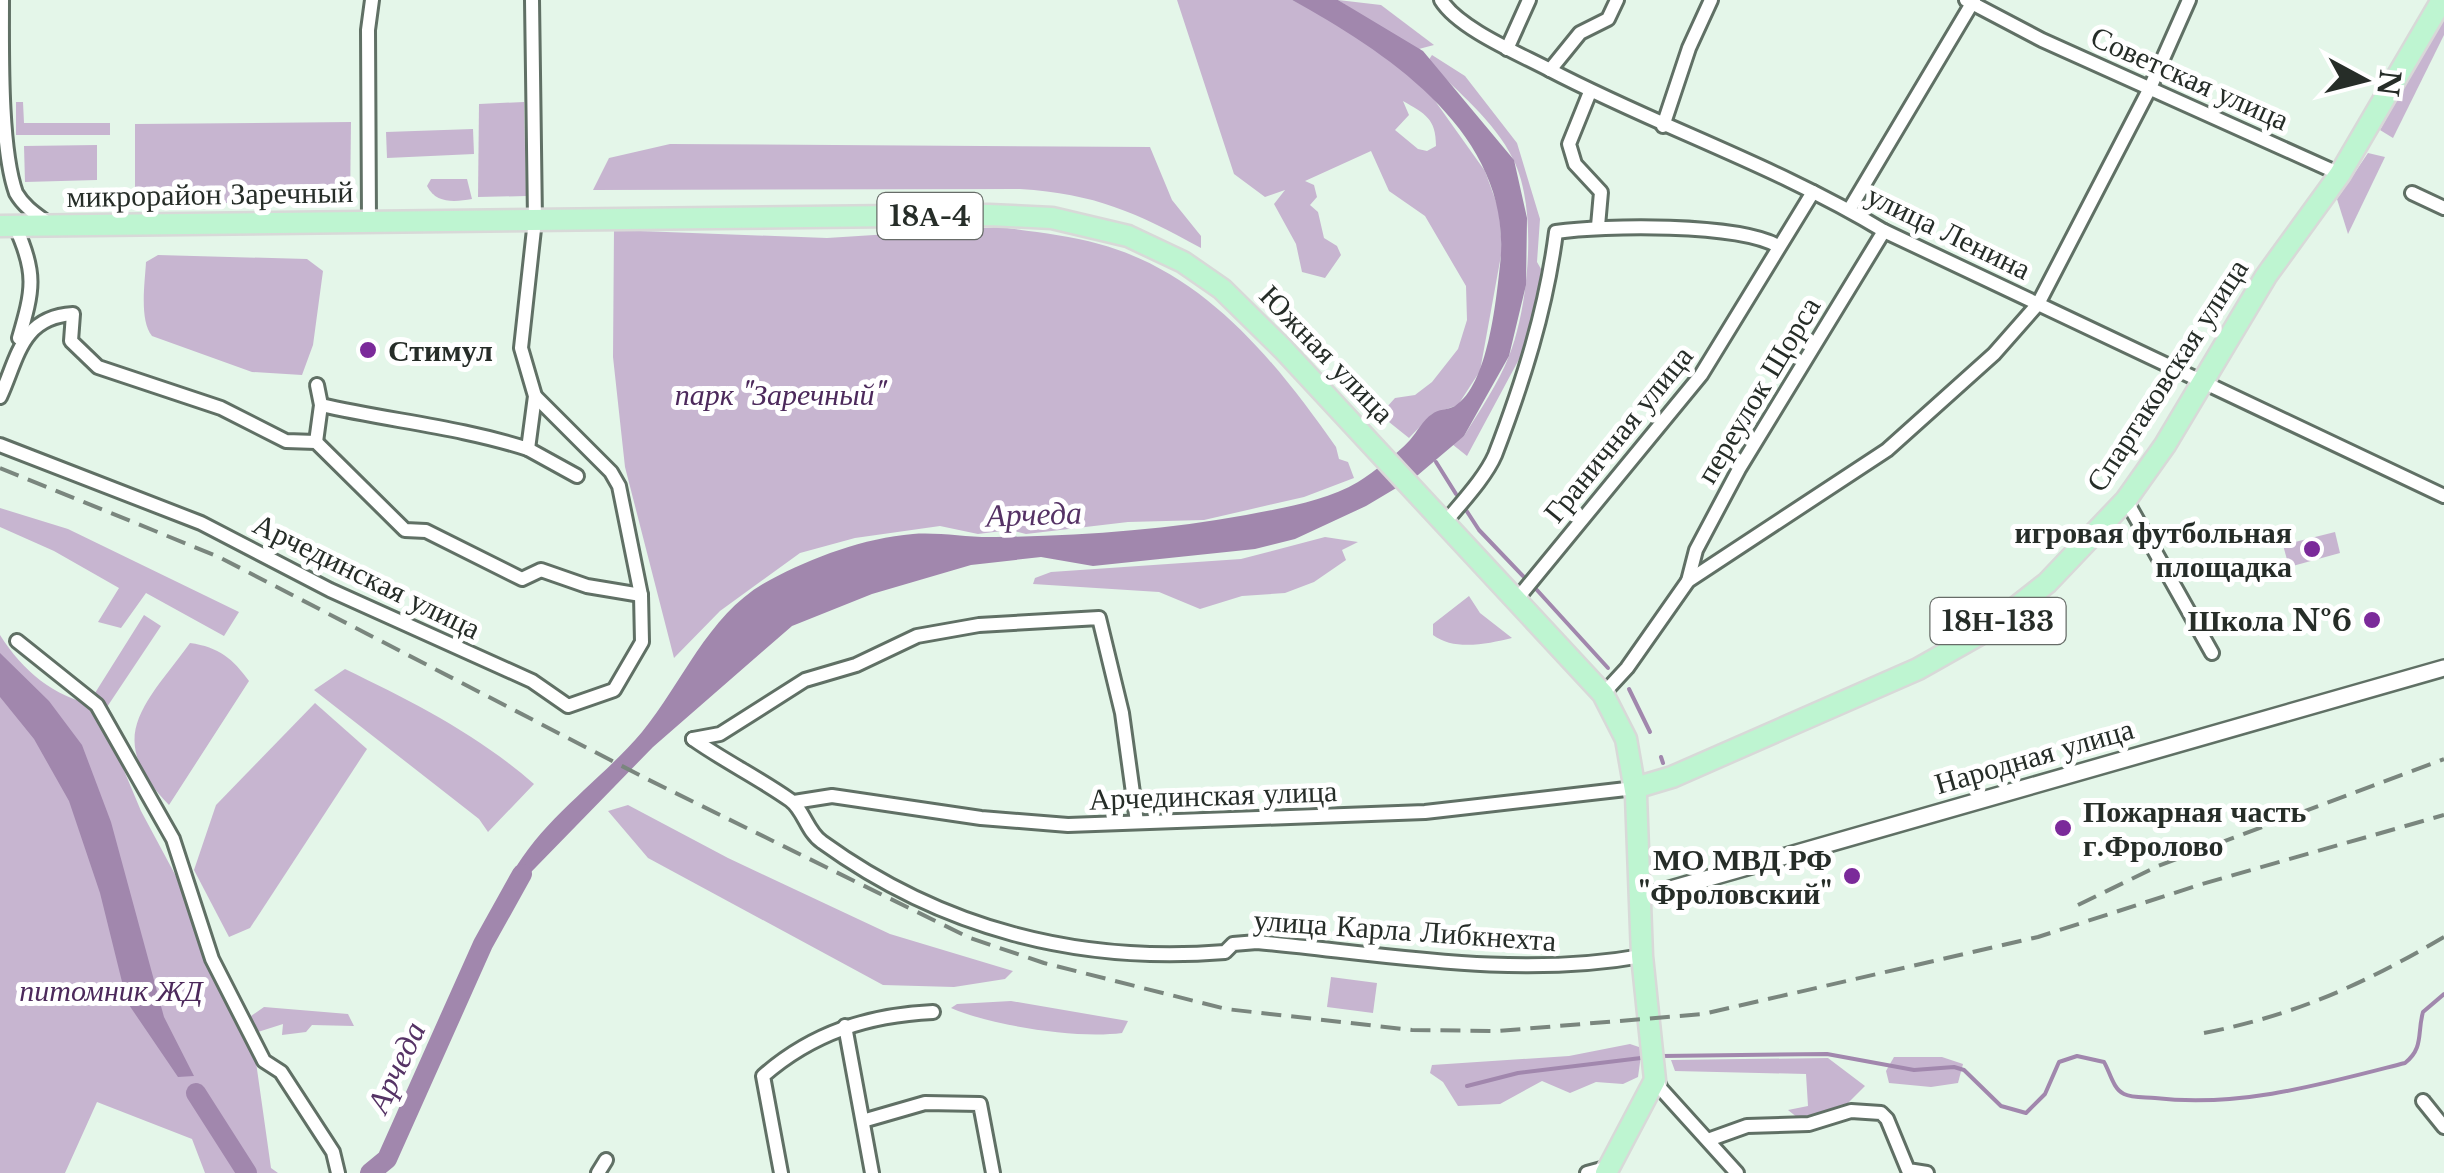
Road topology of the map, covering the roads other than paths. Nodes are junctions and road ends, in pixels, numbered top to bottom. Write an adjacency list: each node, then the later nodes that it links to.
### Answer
1 (2, 0): 24 (street, микрорайон Заречный)
2 (372, 0): 22 (street, микрорайон Заречный)
3 (532, 0): 21 (street)
4 (1441, 0): 11 (street, улица Ленина)
5 (1528, 0): 11 (street)
6 (1616, 0): 12 (street)
7 (1711, 0): 15 (street)
8 (2189, 0): 13 (street)
9 (2442, 0): 16 (main road, Спартаковская улица / 18Н-133)
10 (1970, 1): 13 (street, Советская улица); 20 (street)
11 (1507, 49): 12 (street, улица Ленина)
12 (1550, 70): 14 (street, улица Ленина)
13 (2150, 88): 16 (street, Советская улица); 28 (street)
14 (1590, 92): 15 (street, улица Ленина); 25 (street)
15 (1662, 126): 17 (street, улица Ленина)
16 (2340, 174): 30 (main road, Спартаковская улица / 18Н-133)
17 (1812, 192): 20 (street, улица Ленина); 27 (street, Граничная улица)
18 (2412, 193): 19 (street)
19 (2444, 208)
20 (1849, 210): 26 (street, улица Ленина)
21 (536, 220): 22 (main road, микрорайон Заречный / 18А-4); 32 (street, Арчединская улица); 41 (main road, Южная улица / 18А-4)
22 (368, 222): 24 (main road, микрорайон Заречный / 18А-4)
23 (8, 226): 24 (main road, микрорайон Заречный / 18А-4); 29 (street)
24 (51, 226)
25 (1598, 226): 27 (street); 41 (street)
26 (1884, 231): 28 (street, улица Ленина); 42 (street, переулок Щорса)
27 (1778, 246): 44 (street, Граничная улица)
28 (2038, 304): 30 (street, улица Ленина); 42 (street)
29 (17, 346): 33 (street); 35 (street)
30 (2203, 382): 39 (street, улица Ленина); 40 (main road, Спартаковская улица / 18Н-133)
31 (317, 384): 34 (street)
32 (535, 396): 37 (street, Арчединская улица); 43 (street, Арчединская улица)
33 (0, 398)
34 (322, 405): 35 (street); 37 (street)
35 (316, 442): 43 (street, Арчединская улица)
36 (0, 445): 43 (street, Арчединская улица)
37 (528, 449): 38 (street)
38 (576, 476)
39 (2444, 496)
40 (2126, 500): 46 (street); 49 (main road, Спартаковская улица / 18Н-133)
41 (1438, 516): 44 (main road, Южная улица / 18А-4)
42 (1688, 581): 48 (street)
43 (640, 595)
44 (1517, 599): 48 (main road, Южная улица / 18А-4)
45 (17, 641): 63 (street)
46 (2212, 653)
47 (2444, 668): 52 (street, Народная улица)
48 (1602, 694): 49 (main road, Южная улица / 18А-4)
49 (1635, 788): 51 (street, Арчединская улица); 52 (main road, Южная улица / 18А-4)
50 (794, 802): 51 (street, Арчединская улица); 51 (street, улица Карла Либкнехта); 53 (street, улица Карла Либкнехта)
51 (1137, 822)
52 (1639, 898): 53 (main road, Южная улица / 18А-4)
53 (1642, 956): 56 (main road, Южная улица / 18А-4)
54 (933, 1012): 55 (street)
55 (845, 1026): 58 (street); 65 (street)
56 (1654, 1073): 60 (street); 62 (main road, 18А-4)
57 (2423, 1102): 59 (street)
58 (866, 1120): 66 (street); 67 (street)
59 (2444, 1126)
60 (1708, 1140): 69 (street); 70 (street)
61 (606, 1160): 64 (street)
62 (1608, 1170): 68 (street)
63 (338, 1173)
64 (598, 1173)
65 (781, 1173)
66 (872, 1173)
67 (992, 1173)
68 (1587, 1173)
69 (1737, 1173)
70 (1927, 1173)

